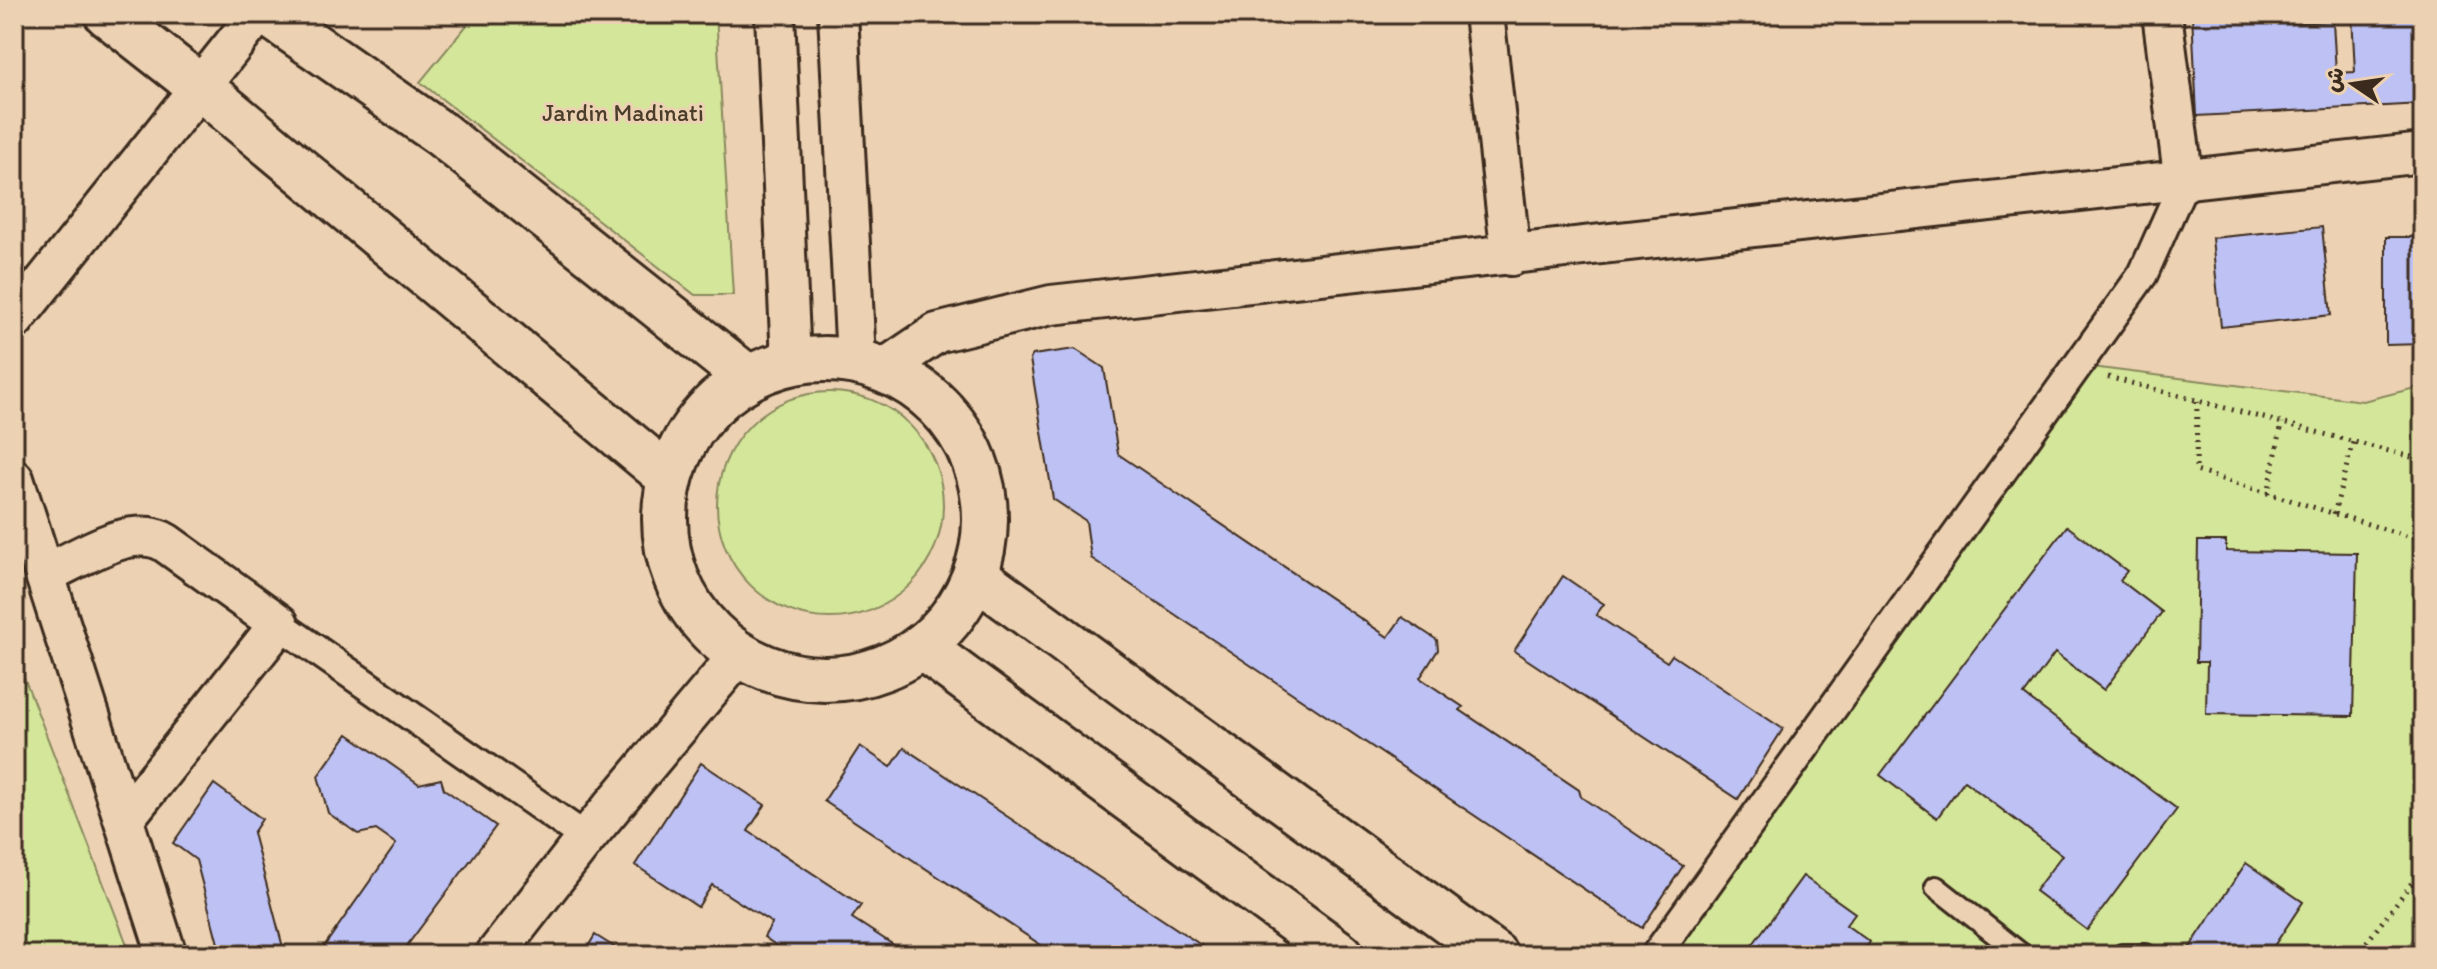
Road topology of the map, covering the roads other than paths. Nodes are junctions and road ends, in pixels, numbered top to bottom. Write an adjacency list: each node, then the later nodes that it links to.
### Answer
1 (107, 14): 8 (street)
2 (258, 14): 8 (street)
3 (268, 14): 15 (street)
4 (775, 14): 13 (street)
5 (838, 14): 14 (street)
6 (1484, 14): 11 (street)
7 (2162, 14): 10 (street)
8 (200, 87): 12 (street); 16 (street)
9 (2423, 153): 10 (street)
10 (2184, 182): 11 (street); 30 (street)
11 (1511, 256): 14 (street)
12 (14, 320)
13 (791, 360): 14 (street); 15 (street)
14 (870, 364): 19 (street)
15 (747, 377): 16 (street)
16 (669, 477): 22 (street)
17 (14, 479): 18 (street)
18 (47, 573): 20 (street); 23 (street)
19 (976, 576): 21 (street); 29 (street)
20 (279, 624): 23 (street); 24 (street)
21 (923, 648): 22 (street); 28 (street)
22 (738, 656): 24 (street)
23 (125, 818): 26 (street)
24 (586, 838): 27 (street)
25 (1936, 887): 31 (lane)
26 (167, 955)
27 (495, 955)
28 (1341, 955)
29 (1495, 955)
30 (1656, 955)
31 (2022, 955)
32 (2122, 955): 33 (lane)
33 (2146, 955)

